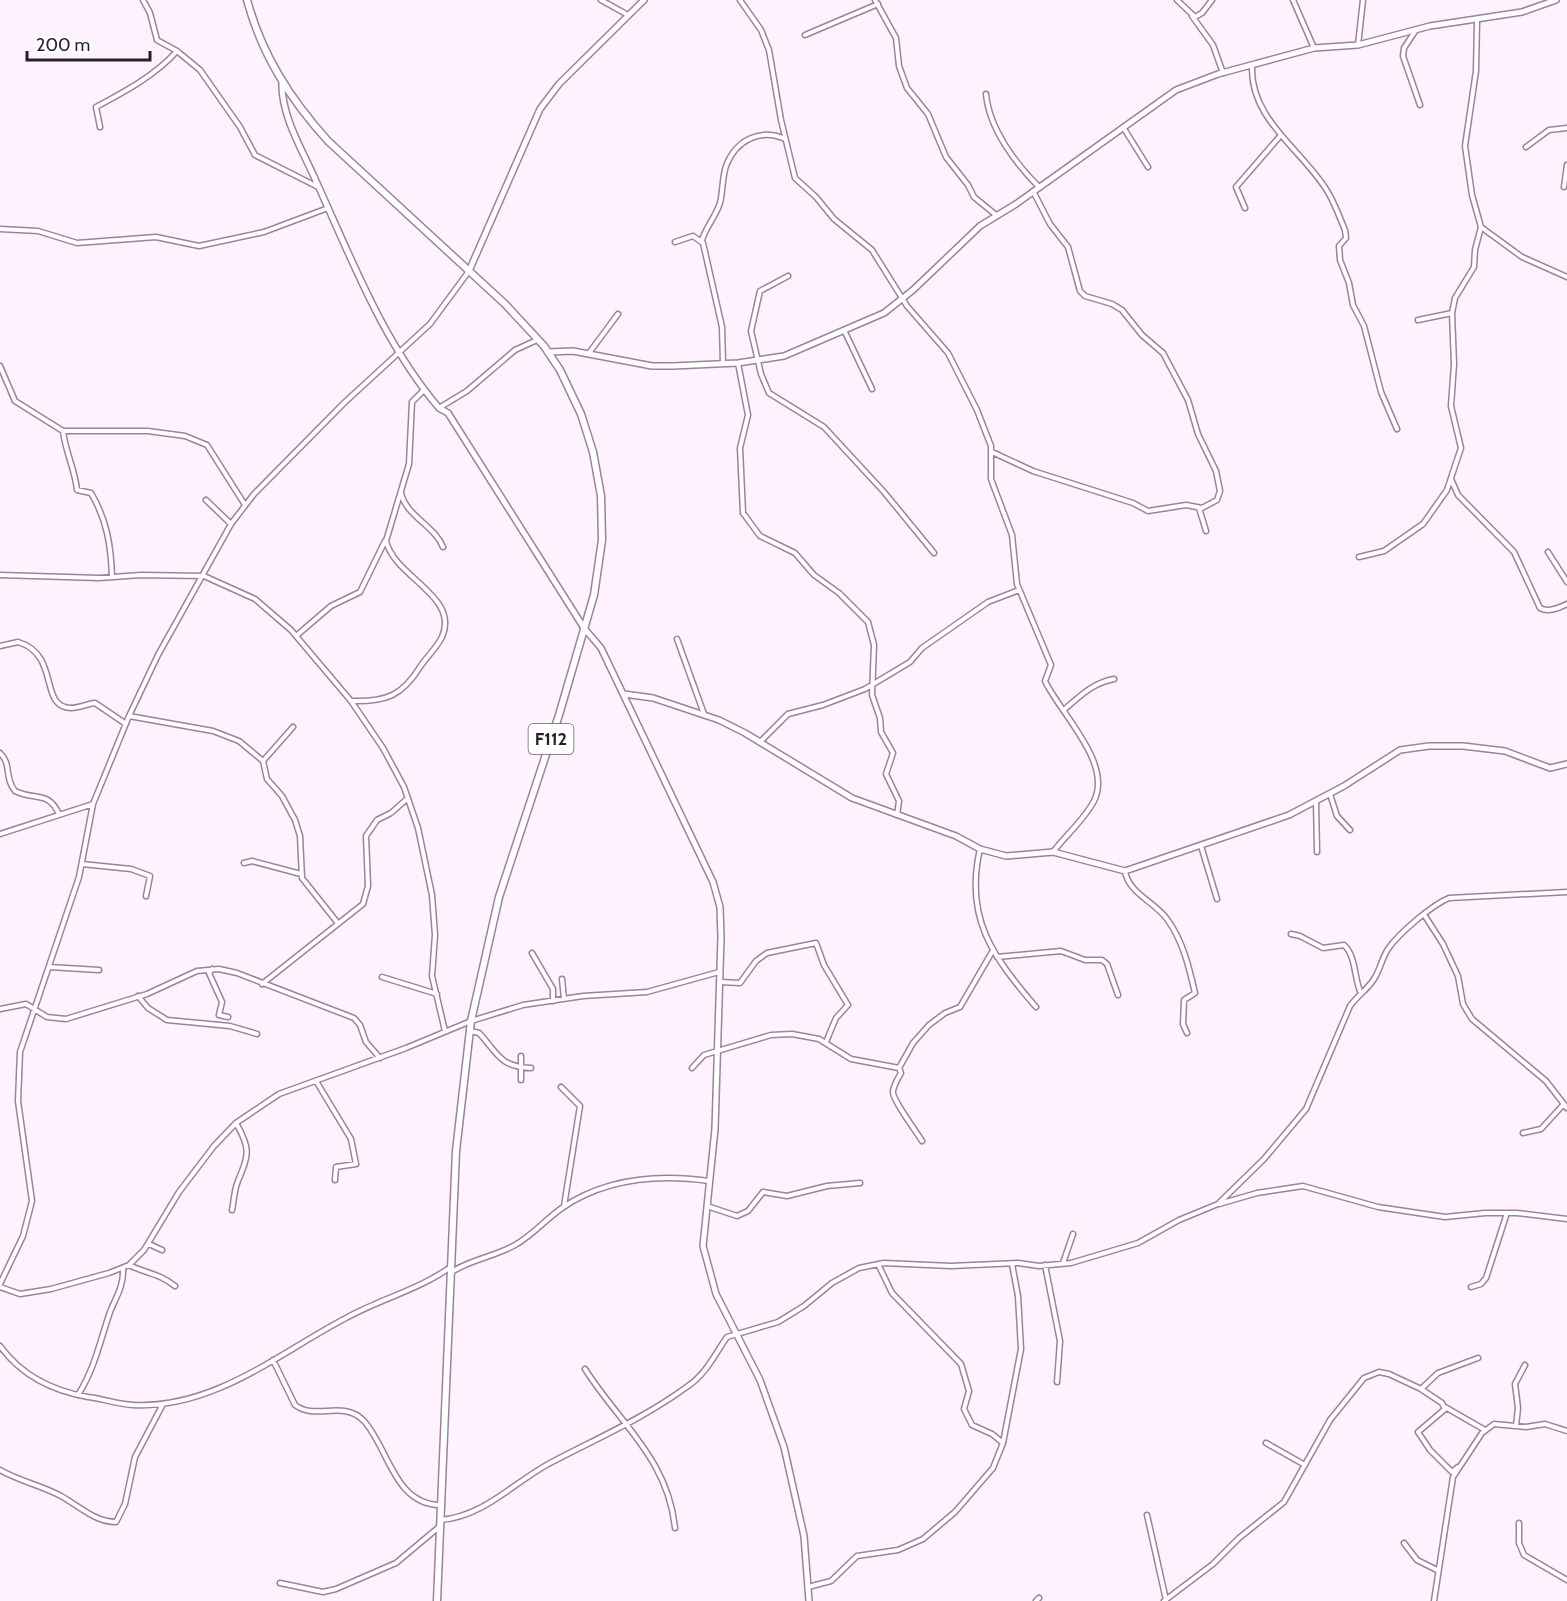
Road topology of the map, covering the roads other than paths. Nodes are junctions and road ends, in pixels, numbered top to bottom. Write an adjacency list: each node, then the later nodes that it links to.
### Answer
1 (142, 0): 19 (street)
2 (247, 0): 22 (main road, F112)
3 (601, 0): 12 (street)
4 (644, 0): 12 (street)
5 (740, 0): 29 (street)
6 (1177, 0): 13 (street)
7 (1212, 0): 13 (street)
8 (1293, 0): 18 (street)
9 (1363, 0): 17 (street)
10 (1556, 0): 14 (street)
11 (876, 2): 16 (street); 39 (street)
12 (628, 15): 44 (street)
13 (1192, 16): 21 (street)
14 (1478, 21): 15 (street); 40 (street)
15 (1416, 30): 17 (street); 24 (street)
16 (806, 34)
17 (1358, 45): 18 (street)
18 (1314, 48): 20 (street)
19 (177, 51): 26 (street); 35 (street)
20 (1252, 66): 21 (street); 28 (street)
21 (1223, 73): 25 (street)
22 (282, 83): 35 (street); 44 (main road, F112)
23 (986, 94): 33 (street)
24 (1420, 105)
25 (1123, 126): 32 (street); 33 (street)
26 (100, 127)
27 (1567, 128): 30 (street)
28 (1281, 135): 38 (street); 63 (street)
29 (786, 139): 42 (street); 47 (street)
30 (1526, 147)
31 (1567, 165): 34 (street)
32 (1148, 167)
33 (1039, 187): 36 (street)
34 (1564, 187)
35 (320, 188): 37 (street)
36 (1034, 191): 39 (street); 70 (street)
37 (328, 208): 41 (street); 55 (street)
38 (1245, 208)
39 (996, 214): 47 (street)
40 (1481, 227): 46 (street); 48 (street)
41 (0, 229)
42 (702, 240): 43 (street); 58 (street)
43 (675, 242)
44 (469, 271): 52 (main road, F112); 55 (street)
45 (788, 276): 56 (street)
46 (1567, 277)
47 (903, 298): 51 (street); 65 (street)
48 (1452, 313): 50 (street); 66 (street)
49 (618, 314): 54 (street)
50 (1418, 320)
51 (844, 329): 56 (street); 60 (street)
52 (538, 339): 53 (main road, F112); 62 (street)
53 (549, 352): 54 (street); 84 (main road, F112)
54 (589, 353): 58 (street)
55 (399, 355): 61 (street); 69 (street)
56 (759, 359): 57 (street); 76 (street)
57 (738, 363): 58 (street); 89 (street)
58 (723, 364)
59 (0, 366): 64 (street)
60 (872, 389)
61 (424, 390): 62 (street); 67 (street)
62 (439, 408): 84 (street)
63 (1397, 429)
64 (63, 430): 69 (street); 80 (street)
65 (992, 452): 70 (street); 82 (street)
66 (1451, 479): 77 (street); 83 (street)
67 (400, 492): 73 (street); 74 (street)
68 (206, 500): 71 (street)
69 (245, 505): 71 (street)
70 (1199, 508): 72 (street)
71 (231, 524): 79 (street)
72 (1206, 531)
73 (386, 541): 85 (street); 91 (street)
74 (443, 547)
75 (1548, 552): 81 (street)
76 (934, 553)
77 (1359, 557)
78 (0, 575): 80 (street)
79 (204, 576): 80 (street); 85 (street); 94 (street)
80 (112, 577)
81 (1567, 582)
82 (1018, 590): 89 (street); 92 (street)
83 (1567, 604)
84 (584, 627): 90 (street); 144 (main road, F112)
85 (296, 636): 91 (street)
86 (676, 639): 93 (street)
87 (0, 646): 95 (street)
88 (1114, 679): 92 (street)
89 (872, 685): 97 (street); 106 (street)
90 (624, 694): 93 (street); 129 (street)
91 (351, 701): 102 (street)
92 (1065, 709): 111 (street)
93 (704, 714): 97 (street)
94 (129, 716): 95 (street); 99 (street)
95 (126, 724): 104 (street)
96 (293, 727): 99 (street)
97 (760, 742): 106 (street)
98 (0, 753): 105 (street)
99 (263, 760): 116 (street)
100 (1567, 764): 101 (street)
101 (1330, 794): 103 (street); 107 (street)
102 (408, 798): 121 (street); 135 (street)
103 (1316, 800): 109 (street); 112 (street)
104 (93, 804): 105 (street); 114 (street)
105 (59, 814): 108 (street)
106 (897, 815): 110 (street)
107 (1350, 830)
108 (0, 834)
109 (1201, 846): 115 (street); 119 (street)
110 (980, 849): 111 (street); 123 (street)
111 (1053, 852): 115 (street)
112 (1317, 852)
113 (244, 863): 116 (street)
114 (82, 864): 118 (street); 126 (street)
115 (1125, 872): 147 (street)
116 (301, 874): 121 (street)
117 (1567, 892): 120 (street)
118 (146, 896)
119 (1217, 899)
120 (1425, 916): 134 (street); 160 (street)
121 (337, 922): 133 (street)
122 (1291, 934): 134 (street)
123 (992, 951): 125 (street); 156 (street)
124 (532, 952): 139 (street)
125 (997, 957): 137 (street); 140 (street)
126 (49, 967): 128 (street); 141 (street)
127 (212, 969): 133 (street); 136 (street); 143 (street)
128 (99, 970)
129 (719, 972): 132 (street); 138 (street)
130 (382, 976): 135 (street)
131 (562, 979): 138 (street)
132 (719, 982): 149 (street); 150 (street)
133 (262, 984): 152 (street)
134 (1360, 992): 167 (street)
135 (437, 994): 146 (street)
136 (138, 996): 141 (street); 148 (street)
137 (1118, 996)
138 (564, 999): 139 (street)
139 (553, 1000): 144 (street)
140 (1036, 1007)
141 (36, 1008): 142 (street); 185 (street)
142 (0, 1009)
143 (228, 1017)
144 (471, 1021): 145 (main road, F112); 146 (street)
145 (470, 1031): 153 (street); 184 (main road, F112)
146 (445, 1032): 152 (street)
147 (1187, 1033)
148 (257, 1034)
149 (826, 1043): 150 (street); 156 (street)
150 (717, 1053): 155 (street); 165 (street)
151 (521, 1056): 153 (street)
152 (380, 1058): 158 (street)
153 (522, 1068): 154 (street); 157 (street)
154 (531, 1068)
155 (692, 1068)
156 (898, 1068): 163 (street)
157 (521, 1080)
158 (316, 1081): 161 (street); 164 (street)
159 (561, 1087): 170 (street)
160 (1565, 1107): 162 (street)
161 (236, 1123): 172 (street); 176 (street)
162 (1523, 1133)
163 (921, 1141)
164 (335, 1180)
165 (709, 1181): 170 (street); 171 (street)
166 (860, 1183): 171 (street)
167 (1225, 1196): 168 (street); 169 (street)
168 (1235, 1198): 169 (street); 173 (street)
169 (1218, 1204): 178 (street)
170 (564, 1206): 184 (street)
171 (707, 1206): 188 (street)
172 (232, 1210)
173 (1507, 1213): 174 (street); 187 (street)
174 (1567, 1219)
175 (1073, 1233): 178 (street)
176 (149, 1244): 177 (street); 181 (street)
177 (162, 1250)
178 (1063, 1263): 182 (street)
179 (878, 1264): 180 (street); 188 (street); 203 (street)
180 (1012, 1264): 182 (street); 203 (street)
181 (129, 1265): 183 (street); 186 (street)
182 (1045, 1265): 194 (street)
183 (123, 1268): 185 (street); 196 (street)
184 (452, 1269): 191 (street); 208 (main road, F112)
185 (0, 1286)
186 (175, 1286)
187 (1471, 1287)
188 (735, 1334): 199 (street); 217 (street)
189 (0, 1346): 196 (street)
190 (1478, 1358): 195 (street)
191 (273, 1360): 197 (street); 208 (street)
192 (1525, 1365): 200 (street)
193 (585, 1369): 199 (street)
194 (1057, 1382)
195 (1421, 1389): 198 (street); 205 (street)
196 (78, 1395): 197 (street)
197 (164, 1403): 207 (street)
198 (1445, 1407): 201 (street); 206 (street)
199 (628, 1424): 210 (street); 212 (street)
200 (1516, 1426): 201 (street); 202 (street)
201 (1485, 1430): 206 (street)
202 (1567, 1431)
203 (1003, 1443): 217 (street)
204 (1266, 1443): 205 (street)
205 (1305, 1465): 218 (street)
206 (1458, 1467): 214 (street)
207 (0, 1470)
208 (440, 1505): 210 (main road, F112)
209 (1147, 1515): 218 (street)
210 (440, 1523): 216 (street); 219 (main road, F112)
211 (1519, 1523): 215 (street)
212 (675, 1528)
213 (1404, 1543): 214 (street)
214 (1437, 1570): 221 (street)
215 (1567, 1580)
216 (280, 1583)
217 (808, 1587): 220 (street)
218 (1166, 1600)
219 (437, 1601)
220 (809, 1601)
221 (1434, 1601)

